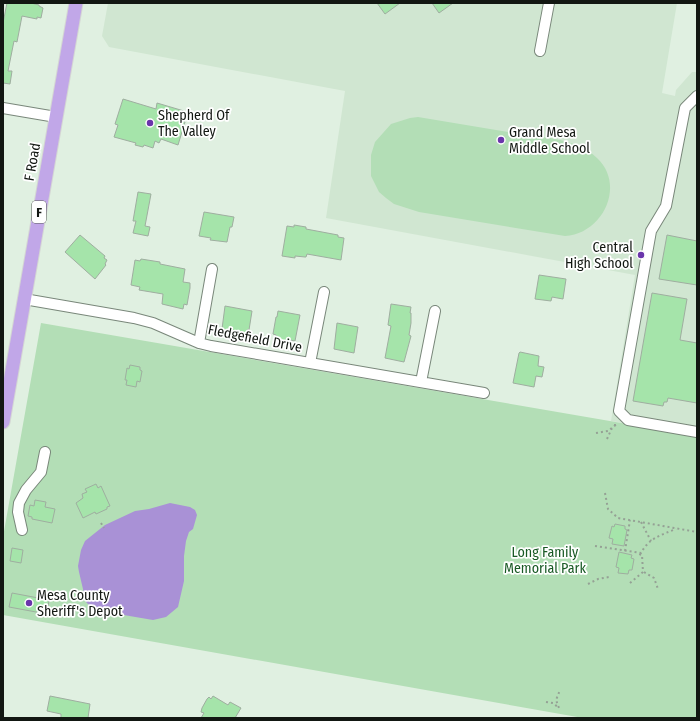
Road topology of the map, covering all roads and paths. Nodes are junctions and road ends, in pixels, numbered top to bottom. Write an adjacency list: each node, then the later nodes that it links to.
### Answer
1 (76, 3): 6 (main road, F Road / F)
2 (549, 3): 3 (street)
3 (540, 51)
4 (697, 96): 16 (street)
5 (3, 108): 6 (street)
6 (56, 117): 9 (main road, F Road / F)
7 (212, 269): 11 (street)
8 (324, 292): 12 (street)
9 (24, 299): 11 (street, Fledgefield Drive); 15 (main road, F Road / F)
10 (435, 311): 13 (street)
11 (199, 343): 12 (street, Fledgefield Drive)
12 (310, 363): 13 (street, Fledgefield Drive)
13 (421, 382): 14 (street, Fledgefield Drive)
14 (484, 393)
15 (3, 422)
16 (697, 432)
17 (596, 433): 18 (path)
18 (607, 439)
19 (45, 452): 26 (street)
20 (605, 493): 21 (path)
21 (630, 520): 22 (path); 30 (path)
22 (641, 522): 25 (path); 28 (path)
23 (101, 523): 24 (path)
24 (104, 528)
25 (676, 528): 27 (path); 28 (path)
26 (22, 530)
27 (697, 532)
28 (651, 541): 30 (path)
29 (595, 546): 30 (path)
30 (625, 550): 31 (path)
31 (643, 572): 33 (path); 35 (path)
32 (609, 576): 34 (path)
33 (630, 583)
34 (588, 584)
35 (658, 589)
36 (560, 690): 37 (path)
37 (546, 702)

